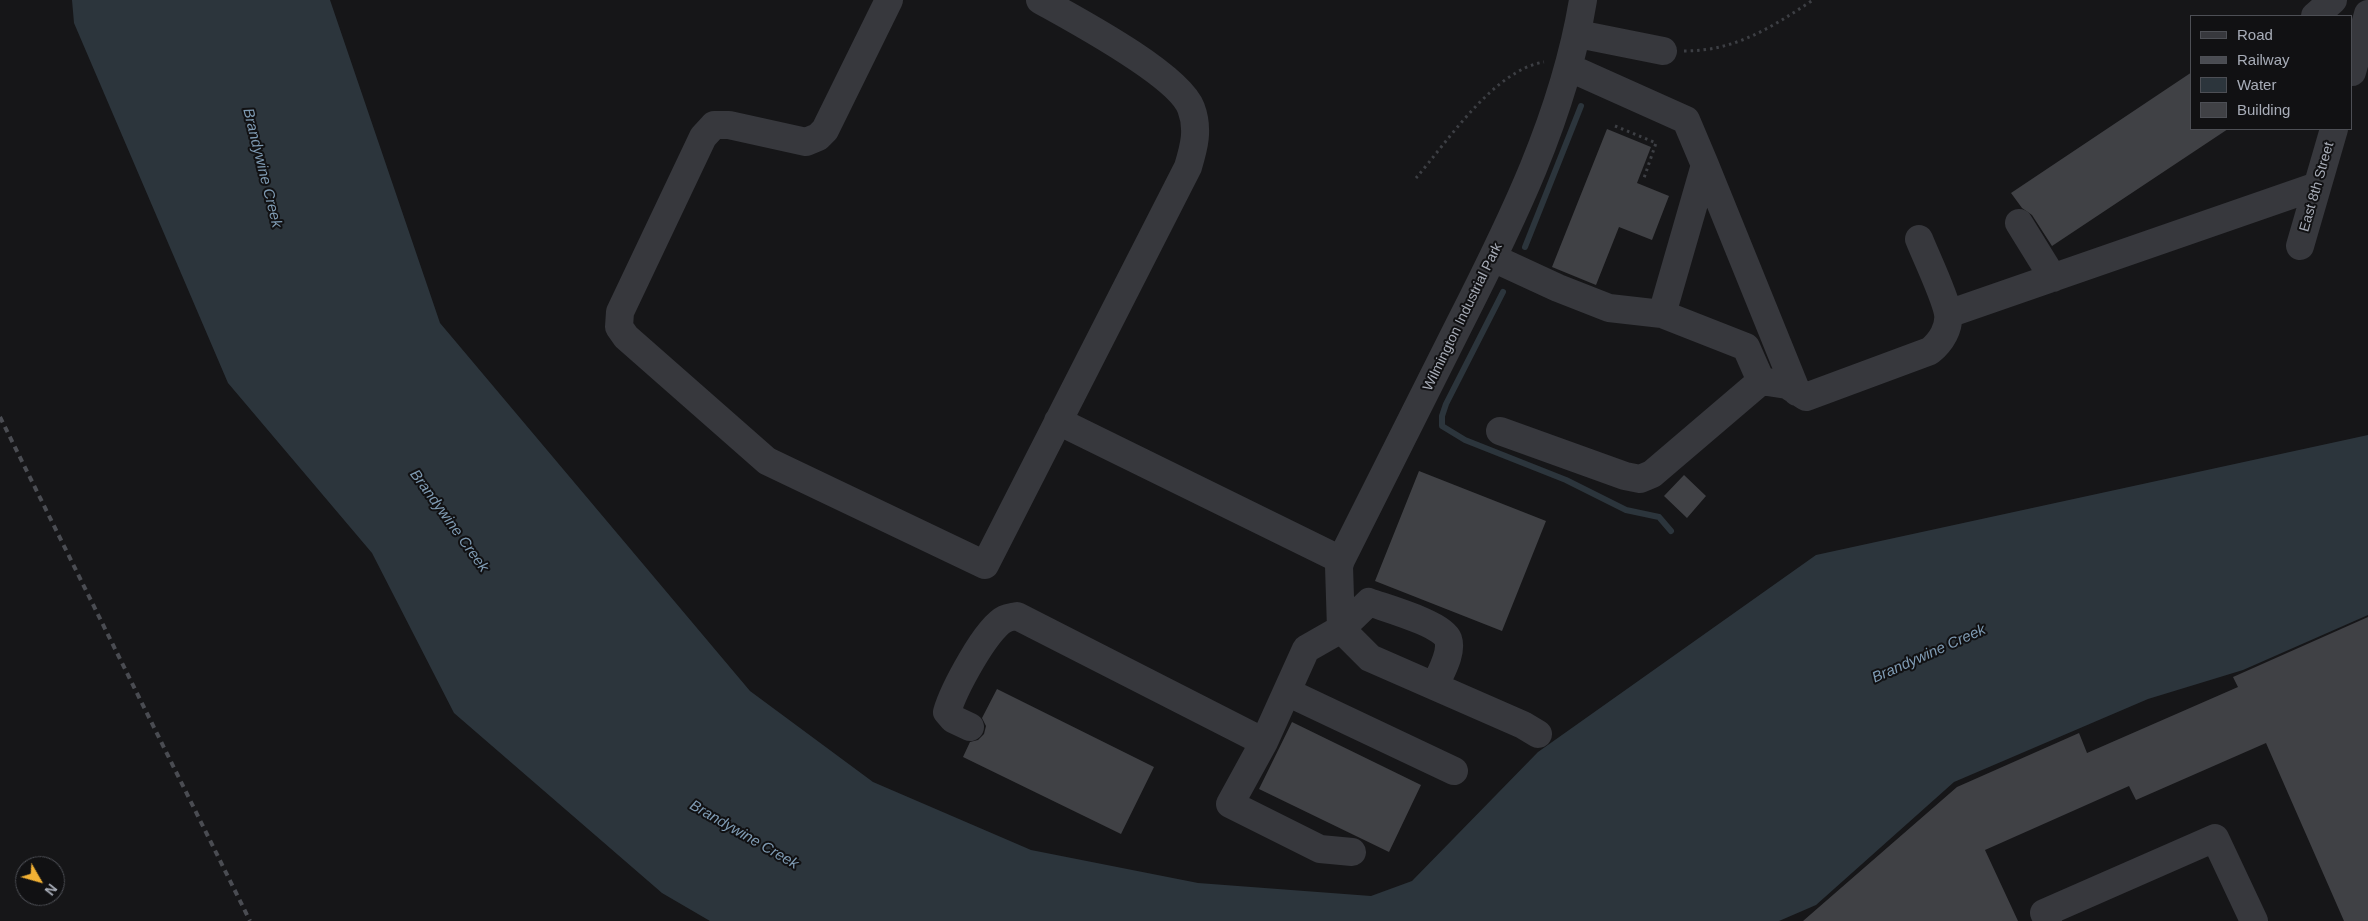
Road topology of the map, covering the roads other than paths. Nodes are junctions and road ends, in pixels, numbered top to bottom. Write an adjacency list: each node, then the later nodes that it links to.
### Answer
1 (890, 0): 23 (street)
2 (1040, 0): 5 (street)
3 (1583, 0): 9 (street, Wilmington Industrial Park)
4 (2333, 0): 6 (street)
5 (1076, 8): 23 (street)
6 (2316, 15)
7 (2363, 32): 10 (street)
8 (1664, 51): 9 (street)
9 (1573, 53): 12 (street); 17 (street, Wilmington Industrial Park)
10 (2353, 68)
11 (2334, 130): 13 (street, East 8th Street)
12 (1705, 166): 19 (street); 22 (street)
13 (2316, 186): 16 (street, East 8th Street); 18 (street)
14 (2019, 223): 18 (street)
15 (1919, 239): 20 (street)
16 (2300, 246)
17 (1493, 258): 19 (street); 25 (street, Wilmington Industrial Park)
18 (2052, 278): 20 (street)
19 (1662, 314): 21 (street)
20 (1948, 314): 22 (street)
21 (1761, 381): 22 (street); 24 (street)
22 (1796, 392)
23 (1058, 421): 25 (street)
24 (1500, 431)
25 (1341, 560): 26 (street, Wilmington Industrial Park)
26 (1341, 629): 27 (street); 27 (street); 28 (street)
27 (1435, 686): 30 (street)
28 (1287, 692): 31 (street); 32 (street)
29 (970, 727): 31 (street)
30 (1538, 734)
31 (1264, 742): 33 (street)
32 (1454, 771)
33 (1352, 852)
34 (2048, 921): 35 (street)
35 (2254, 921)

